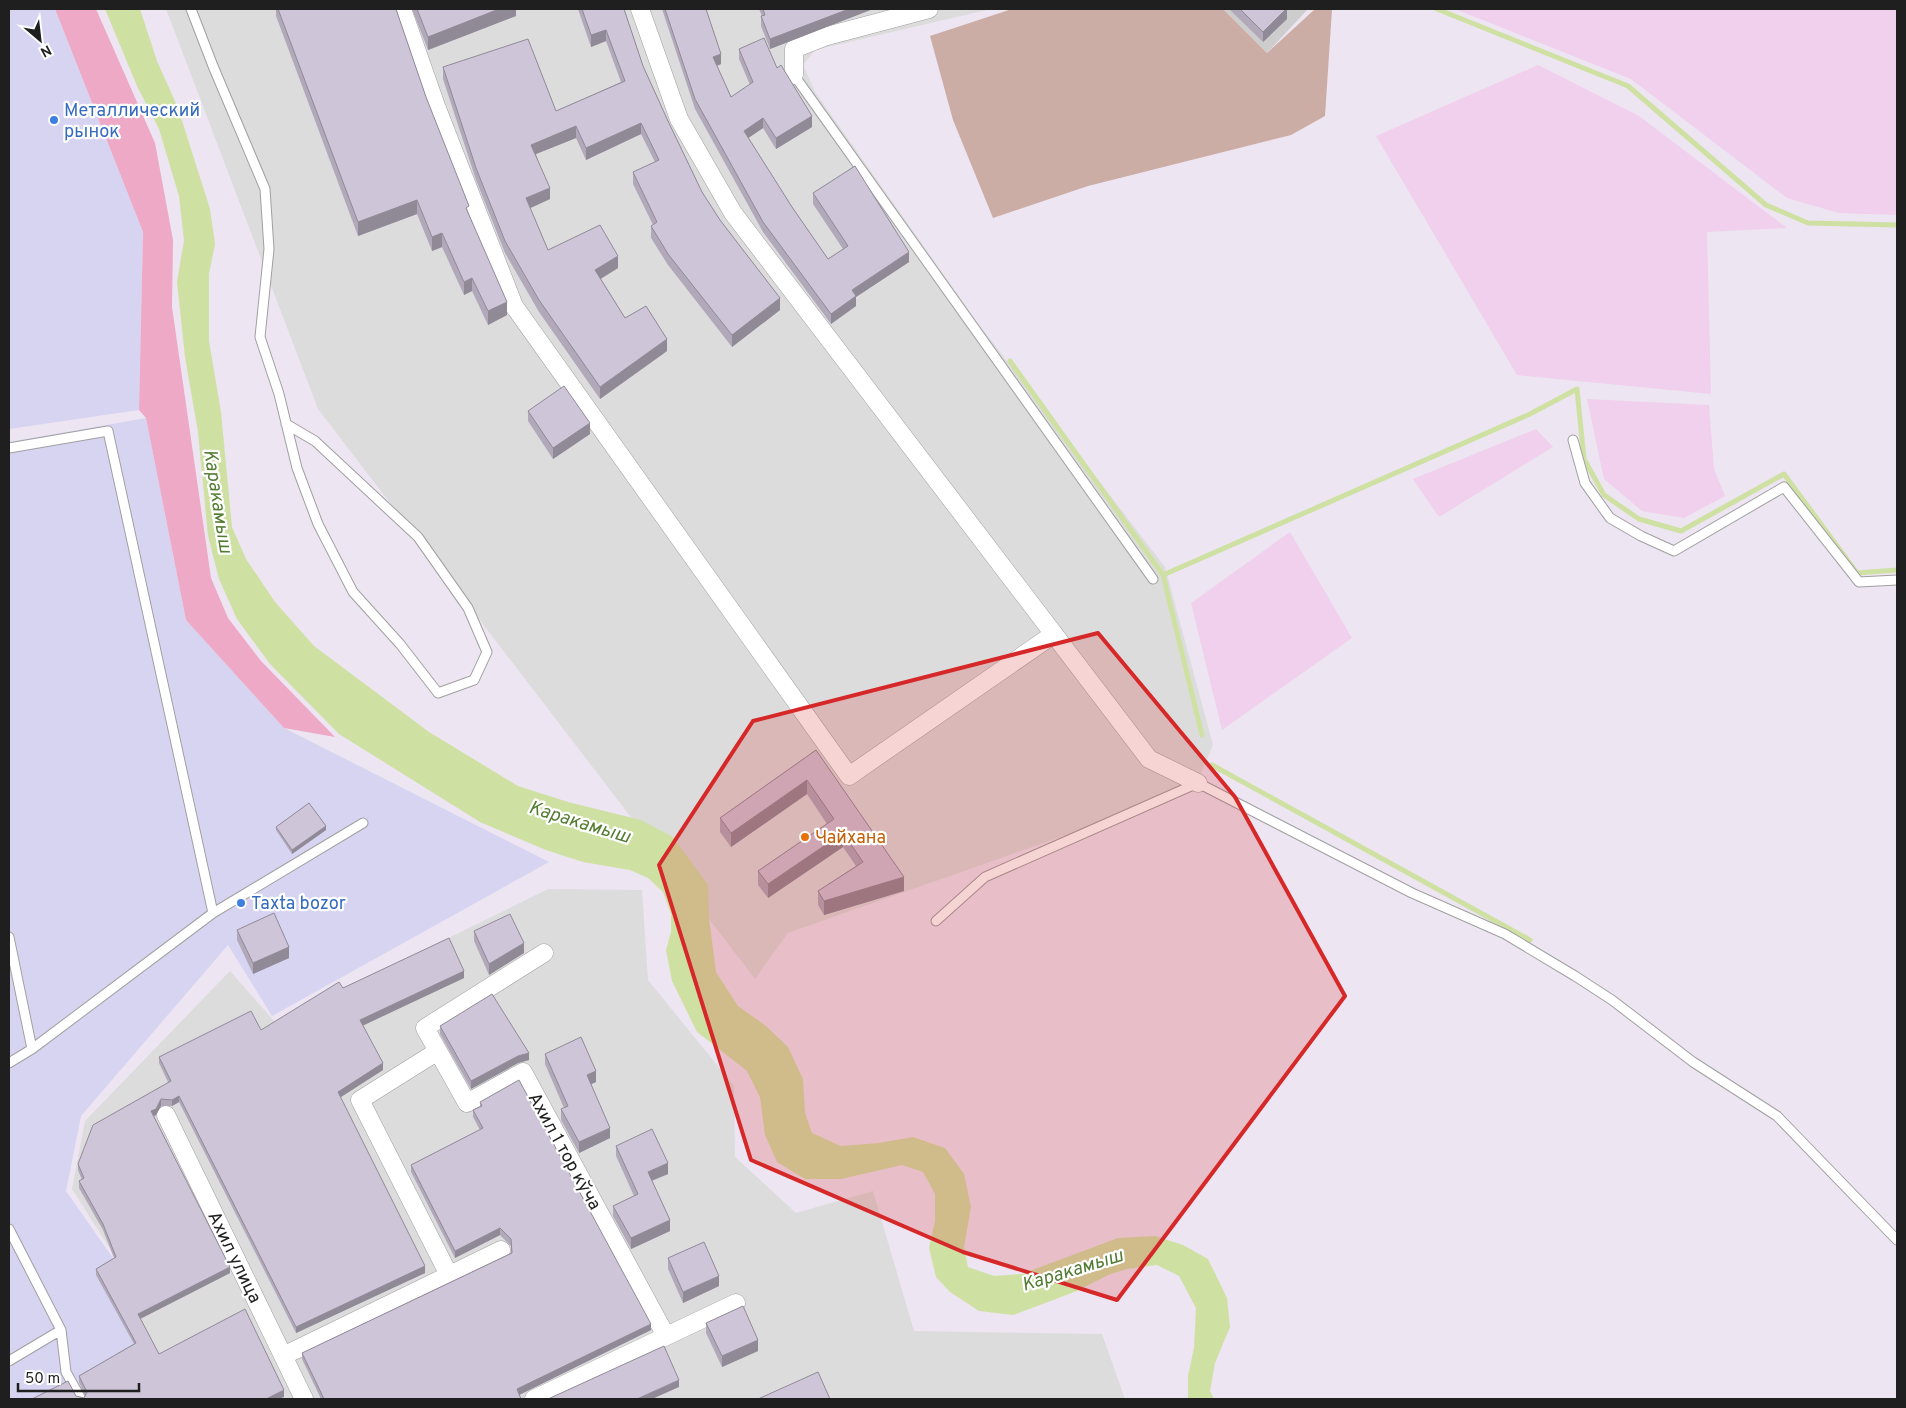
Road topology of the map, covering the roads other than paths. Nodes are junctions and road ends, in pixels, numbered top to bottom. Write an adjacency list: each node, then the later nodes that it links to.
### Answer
1 (191, 9): 6 (lane)
2 (402, 9): 11 (street)
3 (640, 9): 11 (street)
4 (922, 10): 5 (street)
5 (794, 75): 9 (lane)
6 (286, 424): 6 (lane)
7 (1573, 440): 10 (lane)
8 (9, 448): 14 (lane)
9 (1153, 579)
10 (1897, 580)
11 (1054, 634): 12 (street)
12 (1198, 783): 15 (lane); 23 (lane)
13 (363, 823): 14 (lane)
14 (213, 912): 18 (lane)
15 (936, 922)
16 (9, 937): 18 (lane)
17 (544, 953): 19 (street, Ахил 1 тор кўча)
18 (32, 1049): 20 (lane)
19 (438, 1051): 25 (street); 28 (street, Ахил 1 тор кўча)
20 (9, 1063)
21 (166, 1115): 29 (street, Ахил улица)
22 (9, 1230): 27 (lane)
23 (1897, 1240)
24 (501, 1250): 25 (street)
25 (449, 1276): 29 (street)
26 (736, 1303): 28 (street)
27 (61, 1330): 30 (lane); 32 (lane)
28 (666, 1336): 33 (street)
29 (283, 1356): 31 (street, Ахил улица)
30 (9, 1361)
31 (299, 1397)
32 (81, 1399)
33 (534, 1399)

